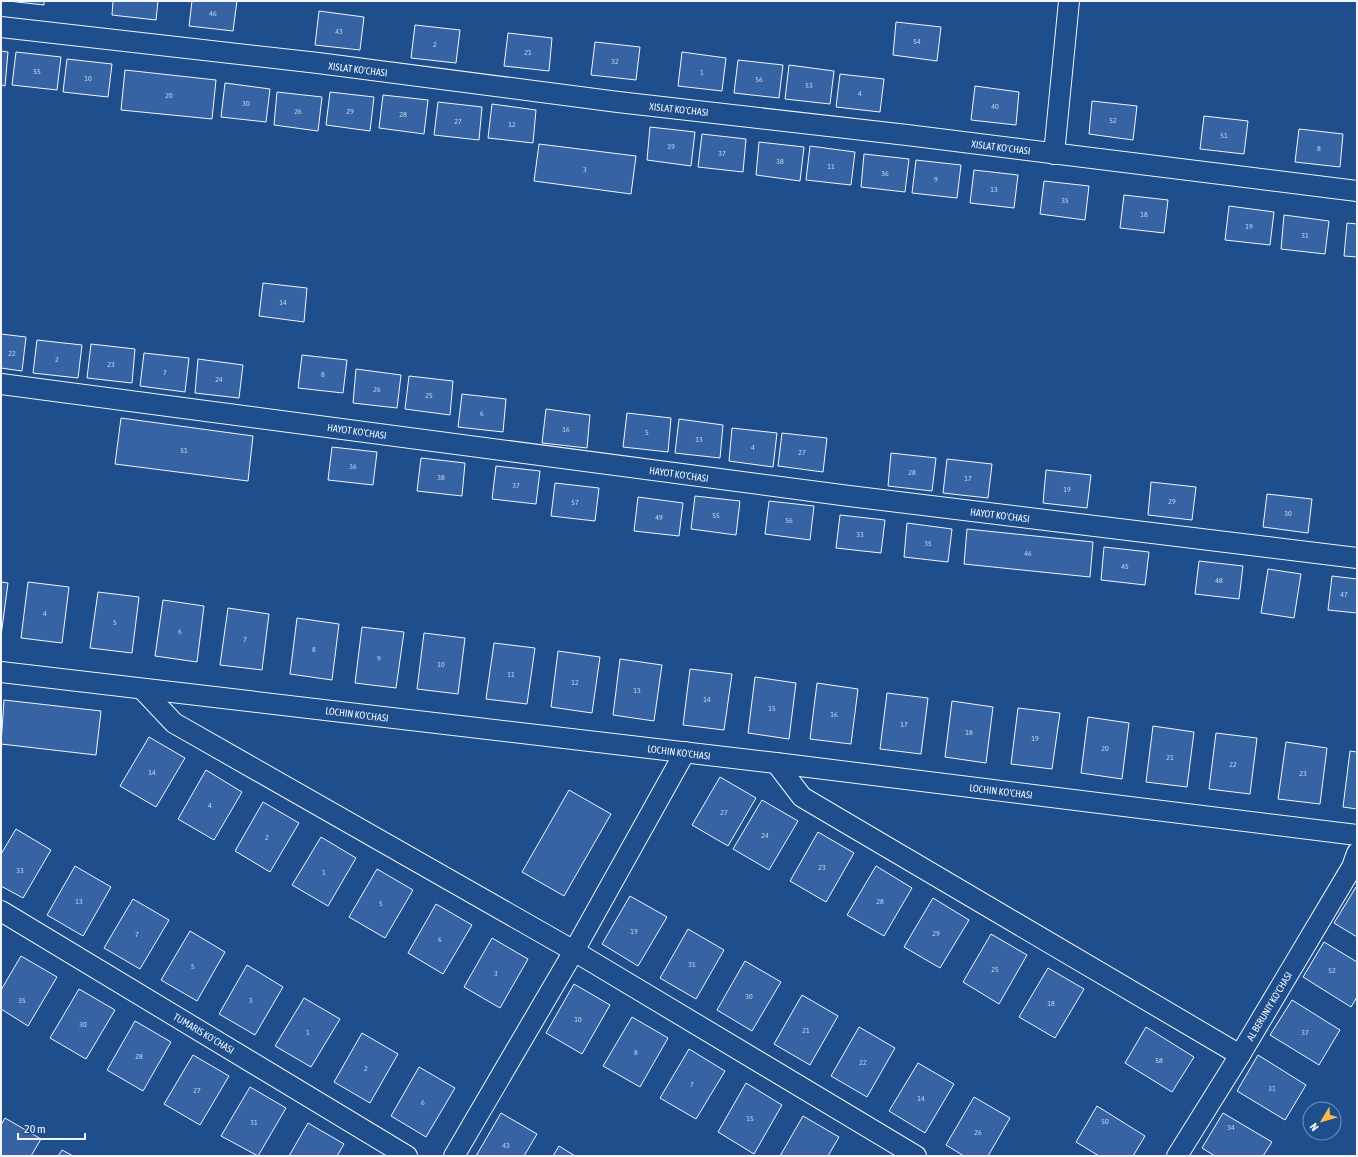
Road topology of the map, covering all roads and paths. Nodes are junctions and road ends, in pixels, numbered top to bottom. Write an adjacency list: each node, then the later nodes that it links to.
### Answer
1 (1069, 1): 3 (street)
2 (1, 27): 3 (street, XISLAT KO'CHASI)
3 (1054, 154): 4 (street, XISLAT KO'CHASI)
4 (1357, 191)
5 (1, 384): 6 (street, HAYOT KO'CHASI)
6 (1357, 558)
7 (1, 672): 8 (street, LOCHIN KO'CHASI)
8 (142, 690): 9 (street, LOCHIN KO'CHASI); 14 (street)
9 (685, 752): 10 (street, LOCHIN KO'CHASI); 14 (street)
10 (776, 763): 11 (street, LOCHIN KO'CHASI); 15 (street)
11 (1357, 835)
12 (1357, 853): 15 (street, AL BERUNIY KO'CHASI)
13 (1, 911): 16 (street, TUMARIS KO'CHASI)
14 (574, 951): 17 (street); 18 (street)
15 (1240, 1055): 19 (street, AL BERUNIY KO'CHASI)
16 (407, 1156)
17 (454, 1156)
18 (916, 1156)
19 (1177, 1156)

